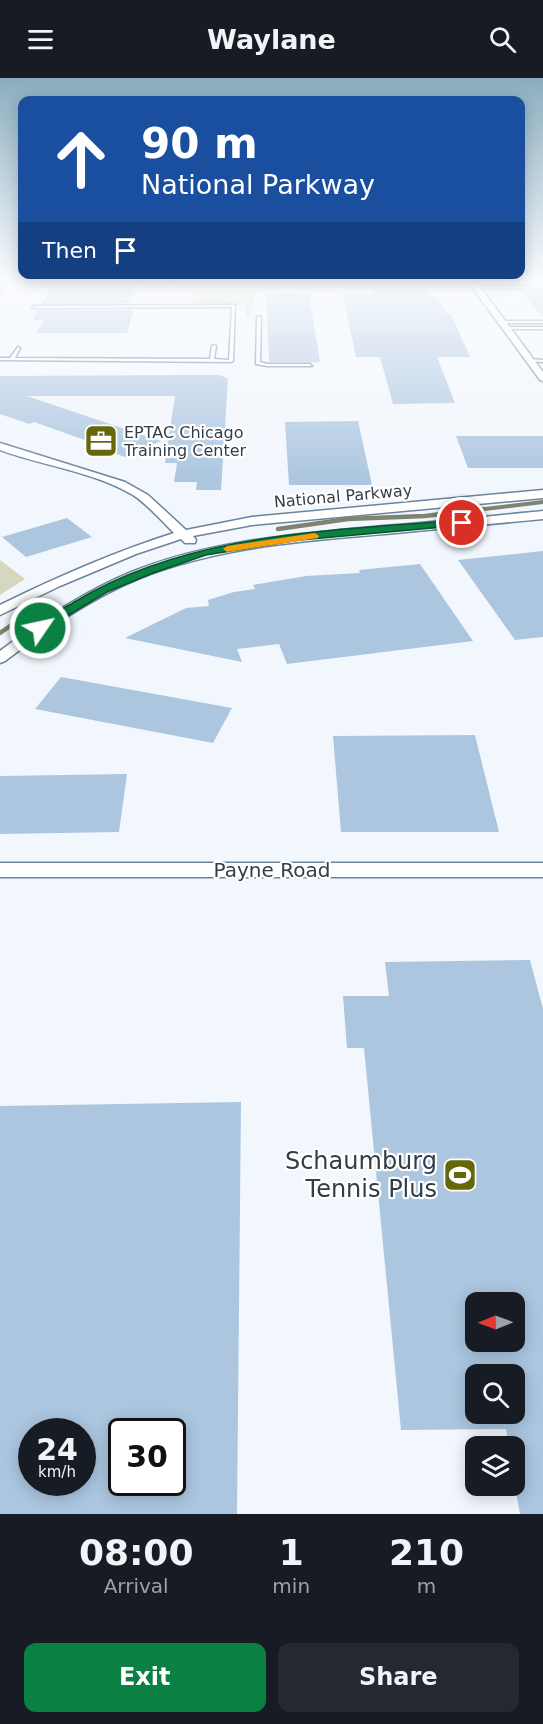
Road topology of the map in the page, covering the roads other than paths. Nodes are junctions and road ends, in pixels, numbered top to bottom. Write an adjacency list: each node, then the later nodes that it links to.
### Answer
1 (214, 346): 9 (lane)
2 (232, 346): 9 (lane)
3 (258, 346): 11 (lane)
4 (521, 346): 8 (street)
5 (18, 348): 7 (lane)
6 (0, 359): 7 (lane)
7 (12, 359): 9 (lane)
8 (531, 360): 10 (lane); 12 (street)
9 (212, 361)
10 (543, 361)
11 (310, 365)
12 (543, 378)
13 (0, 446): 16 (street)
14 (543, 494): 16 (street, National Parkway)
15 (543, 515): 17 (street, National Parkway)
16 (183, 534): 17 (street); 18 (street, National Parkway)
17 (205, 553): 19 (street, National Parkway)
18 (0, 611)
19 (0, 658)
20 (0, 870): 21 (street, Payne Road)
21 (543, 870)

